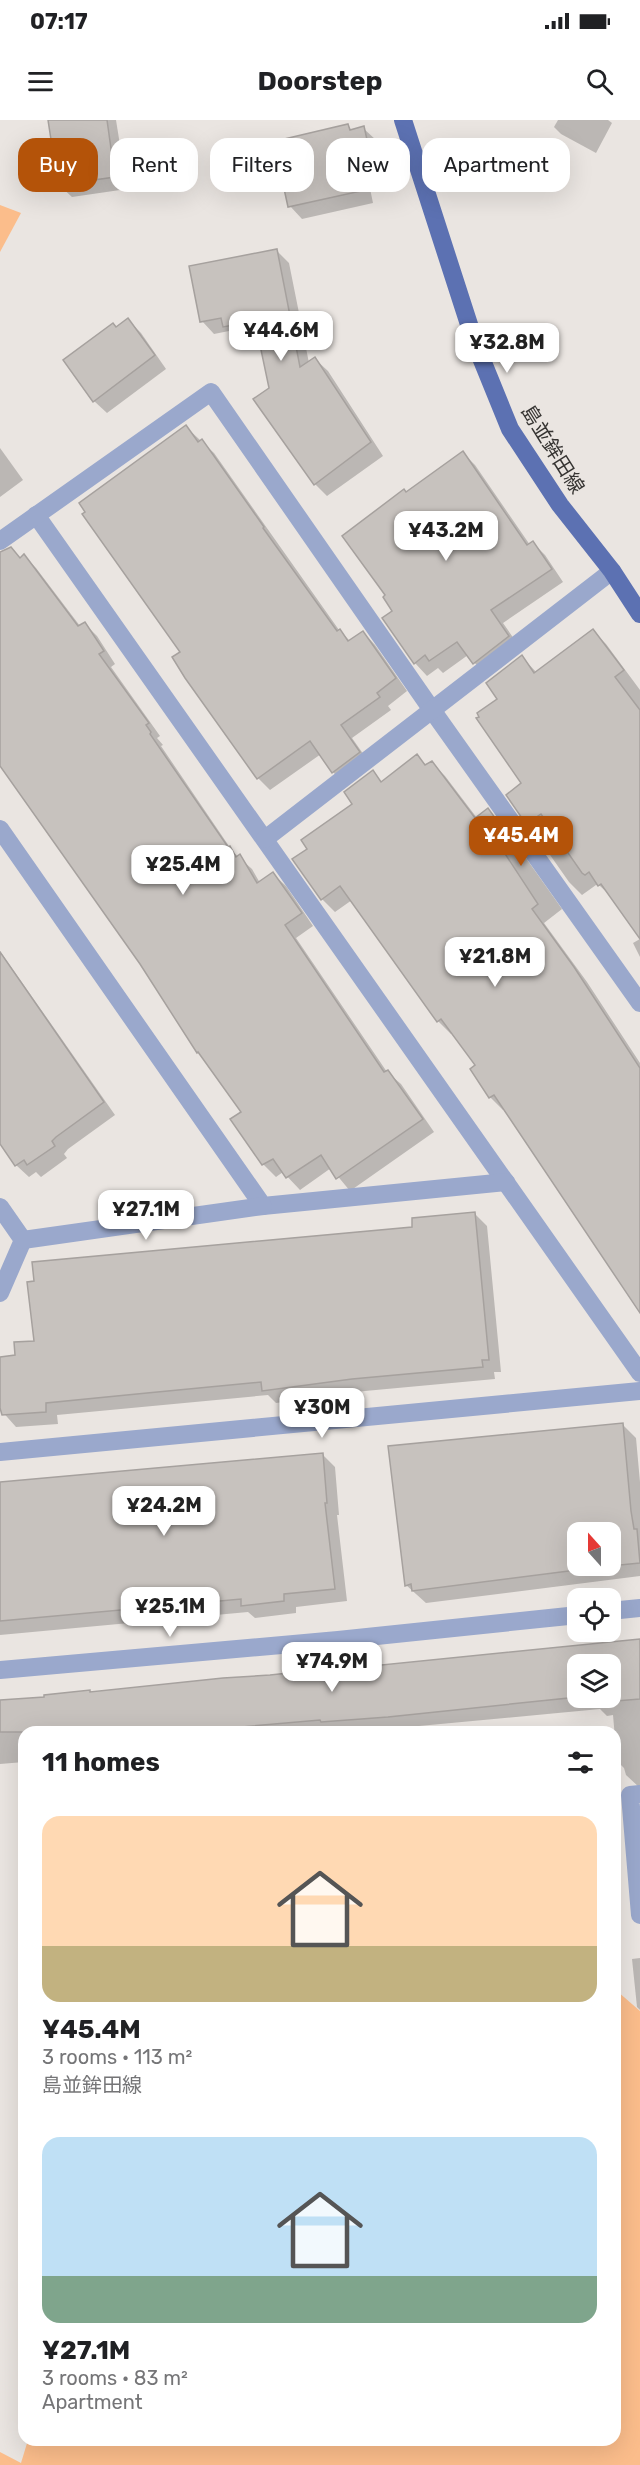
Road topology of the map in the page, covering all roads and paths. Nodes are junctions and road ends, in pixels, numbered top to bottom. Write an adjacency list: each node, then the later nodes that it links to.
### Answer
1 (403, 120): 4 (main road, 島並鉾田線)
2 (36, 515): 3 (street); 6 (street); 8 (street)
3 (0, 541)
4 (612, 571): 5 (main road, 島並鉾田線); 6 (street)
5 (640, 614)
6 (432, 710): 8 (street); 9 (street)
7 (0, 829): 11 (street)
8 (265, 839): 10 (street)
9 (640, 1003)
10 (506, 1182): 11 (street); 15 (street)
11 (263, 1206): 13 (street)
12 (0, 1207): 13 (street)
13 (23, 1240): 14 (street)
14 (0, 1293)
15 (640, 1373)
16 (640, 1391): 17 (street)
17 (0, 1452)
18 (640, 1608): 19 (street)
19 (621, 1610)
20 (567, 1616): 21 (street)
21 (0, 1670)
22 (640, 1794): 23 (street)
23 (640, 1915)

